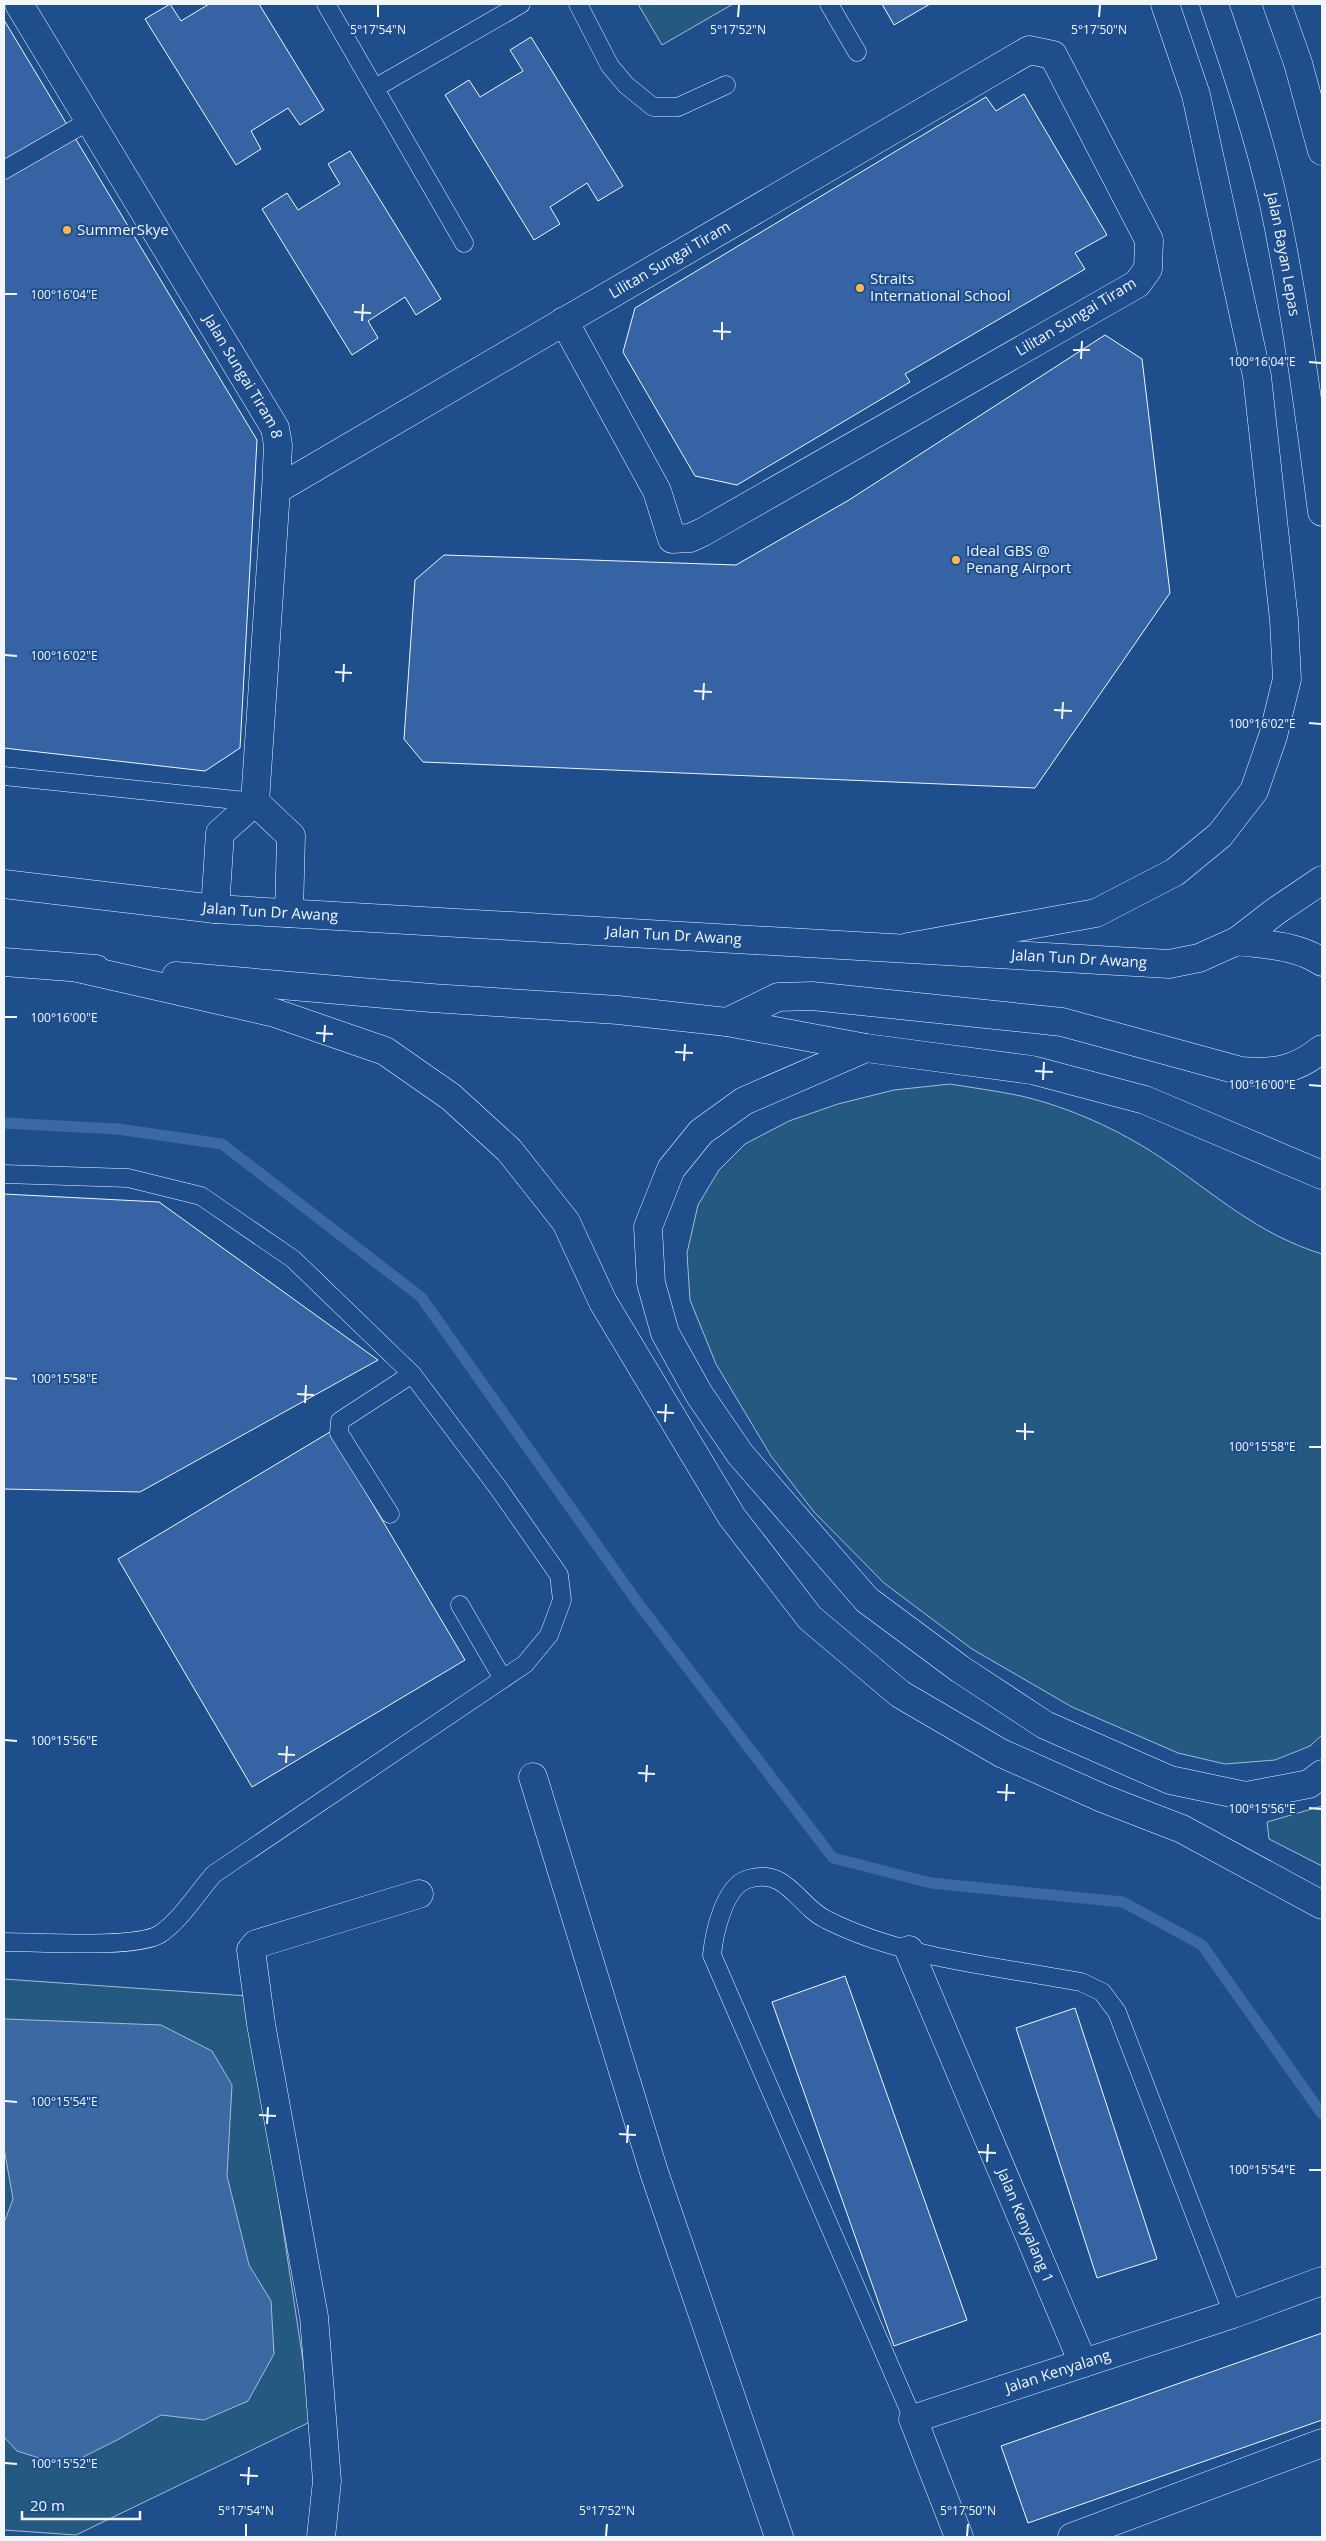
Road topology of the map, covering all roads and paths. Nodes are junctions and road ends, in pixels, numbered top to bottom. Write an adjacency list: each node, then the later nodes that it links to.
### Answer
1 (19, 4): 12 (main road, Jalan Sungai Tiram 8)
2 (326, 4): 11 (lane)
3 (521, 4): 11 (lane)
4 (578, 4): 10 (lane)
5 (829, 4): 9 (lane)
6 (1165, 4): 26 (main road)
7 (1214, 4): 18 (main road, Jalan Bayan Lepas)
8 (1277, 4): 13 (main road)
9 (857, 52)
10 (726, 85)
11 (375, 88): 15 (lane)
12 (89, 121): 14 (lane); 17 (main road, Jalan Sungai Tiram 8)
13 (1322, 151)
14 (4, 170)
15 (464, 243)
16 (564, 321): 16 (main road, Lilitan Sungai Tiram); 17 (main road, Lilitan Sungai Tiram)
17 (276, 490): 20 (main road, Jalan Sungai Tiram 8)
18 (1322, 512)
19 (4, 776): 20 (lane)
20 (255, 802): 23 (main road); 24 (main road)
21 (1322, 880): 25 (main road, Jalan Tun Dr Awang)
22 (4, 884): 23 (main road, Jalan Tun Dr Awang)
23 (215, 909): 24 (main road, Jalan Tun Dr Awang)
24 (289, 913): 26 (main road, Jalan Tun Dr Awang)
25 (1237, 941): 26 (main road, Jalan Tun Dr Awang); 28 (main road)
26 (908, 947)
27 (4, 962): 29 (main road)
28 (1322, 962)
29 (78, 968): 30 (main road); 42 (main road)
30 (726, 1022): 31 (main road); 32 (main road)
31 (866, 1048): 34 (main road); 39 (main road)
32 (1322, 1049)
33 (4, 1174): 35 (lane)
34 (1322, 1175)
35 (412, 1374): 36 (lane); 38 (lane)
36 (390, 1514)
37 (460, 1605): 38 (lane)
38 (503, 1679): 43 (lane)
39 (1322, 1774)
40 (533, 1777): 51 (main road)
41 (419, 1894): 50 (main road)
42 (1322, 1905)
43 (4, 1942)
44 (909, 1950): 46 (lane); 47 (main road, Jalan Kenyalang 1); 48 (lane)
45 (1322, 2281): 46 (main road, Jalan Kenyalang)
46 (1233, 2314): 47 (main road, Jalan Kenyalang)
47 (1084, 2363): 48 (main road, Jalan Kenyalang)
48 (913, 2419): 52 (main road)
49 (1322, 2443): 53 (main road)
50 (321, 2537)
51 (779, 2537)
52 (959, 2537)
53 (1072, 2537)

